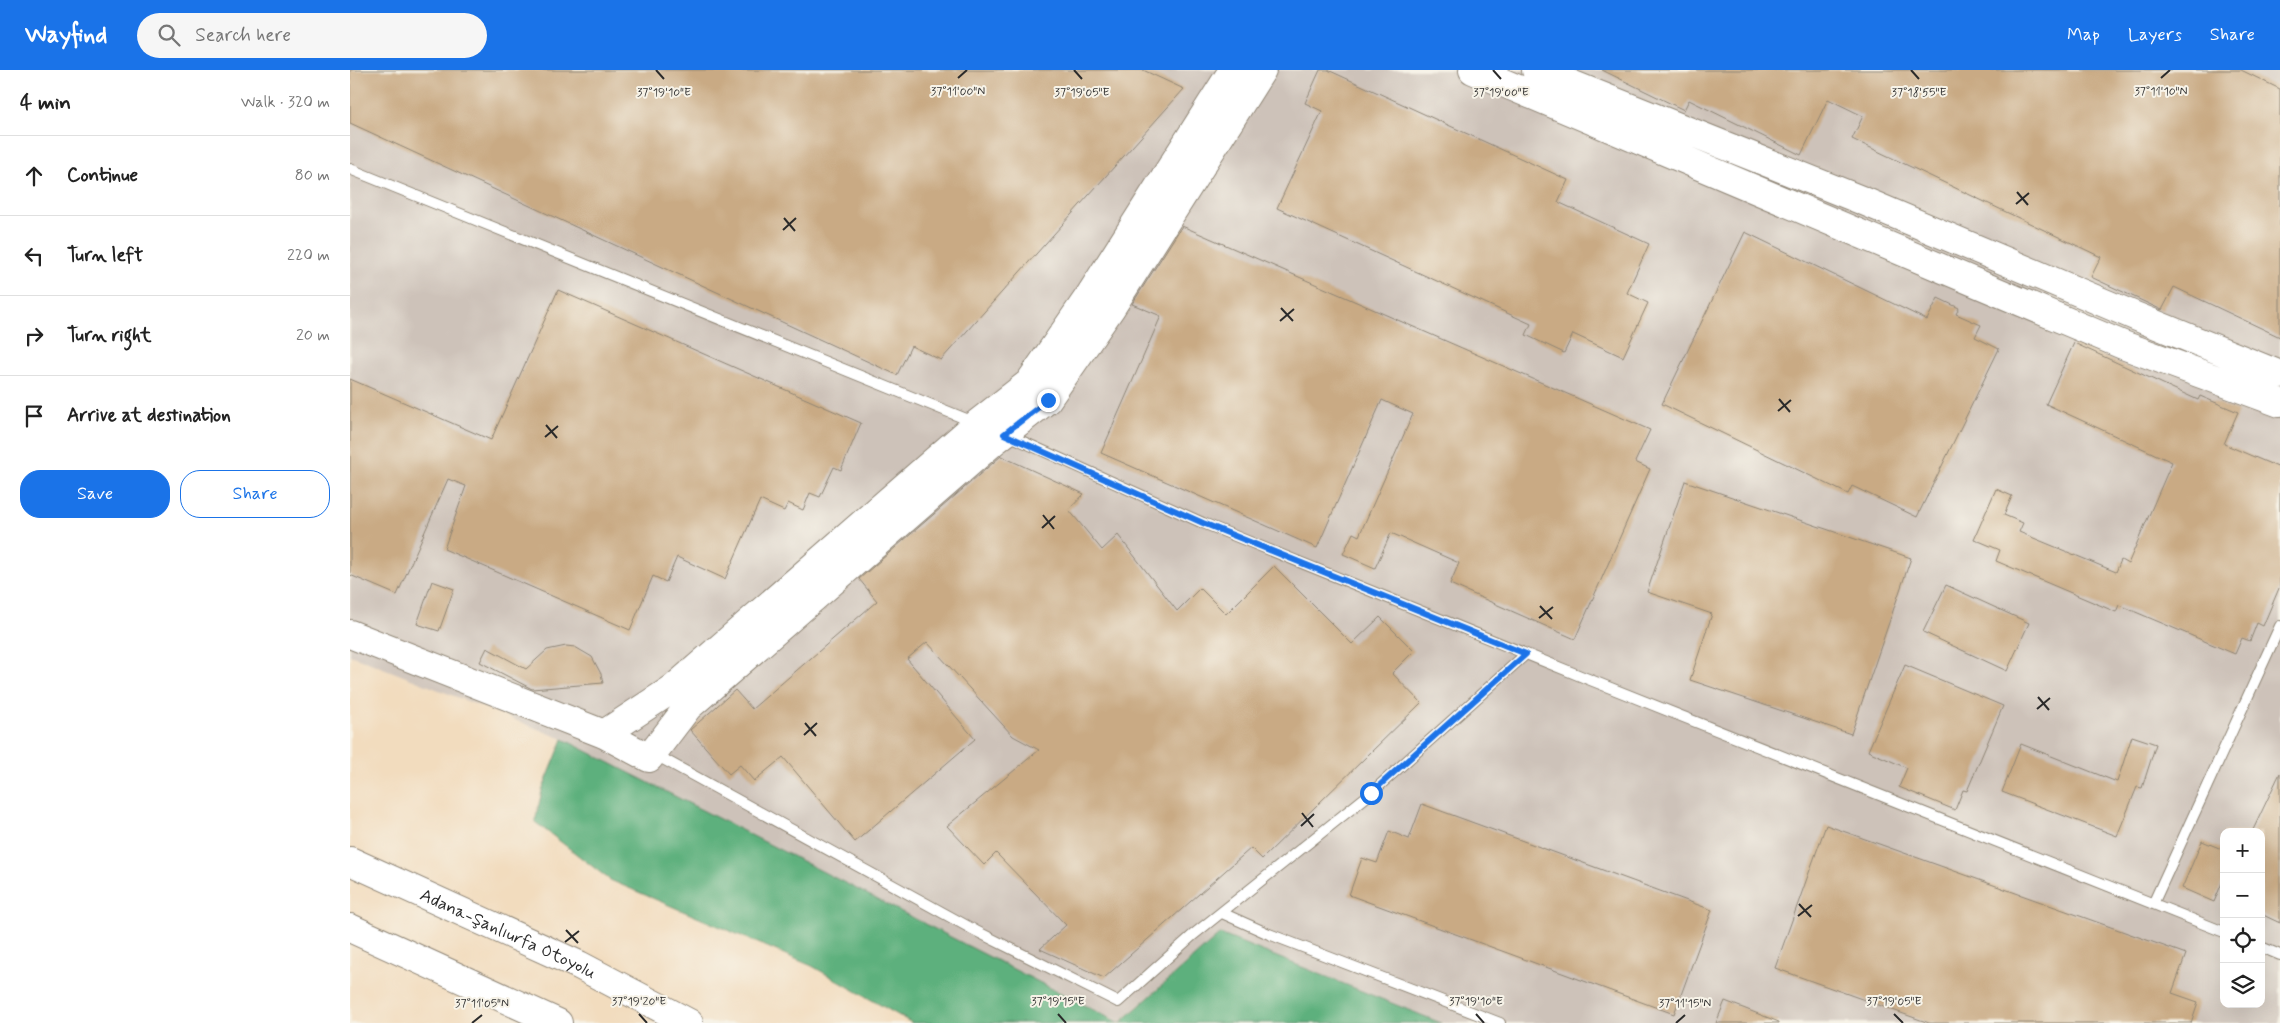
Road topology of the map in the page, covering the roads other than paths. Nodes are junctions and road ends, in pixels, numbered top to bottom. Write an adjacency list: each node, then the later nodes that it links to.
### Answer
1 (1233, 70): 8 (main road)
2 (1262, 70): 8 (main road)
3 (1473, 70): 7 (main road)
4 (1536, 70): 6 (main road)
5 (350, 169): 8 (lane)
6 (2280, 375)
7 (2280, 404)
8 (991, 428): 11 (lane); 12 (main road); 13 (main road)
9 (2280, 626): 15 (lane)
10 (350, 634): 12 (main road)
11 (1526, 654): 15 (lane); 16 (lane)
12 (604, 734): 13 (main road)
13 (651, 756): 16 (lane)
14 (350, 861): 22 (main road, Adana-Şanlıurfa Otoyolu)
15 (2153, 904): 18 (lane)
16 (1222, 913): 23 (lane)
17 (350, 928): 21 (main road)
18 (2220, 930)
19 (2265, 949): 20 (lane)
20 (2280, 955)
21 (558, 1023)
22 (690, 1023)
23 (1500, 1023)

